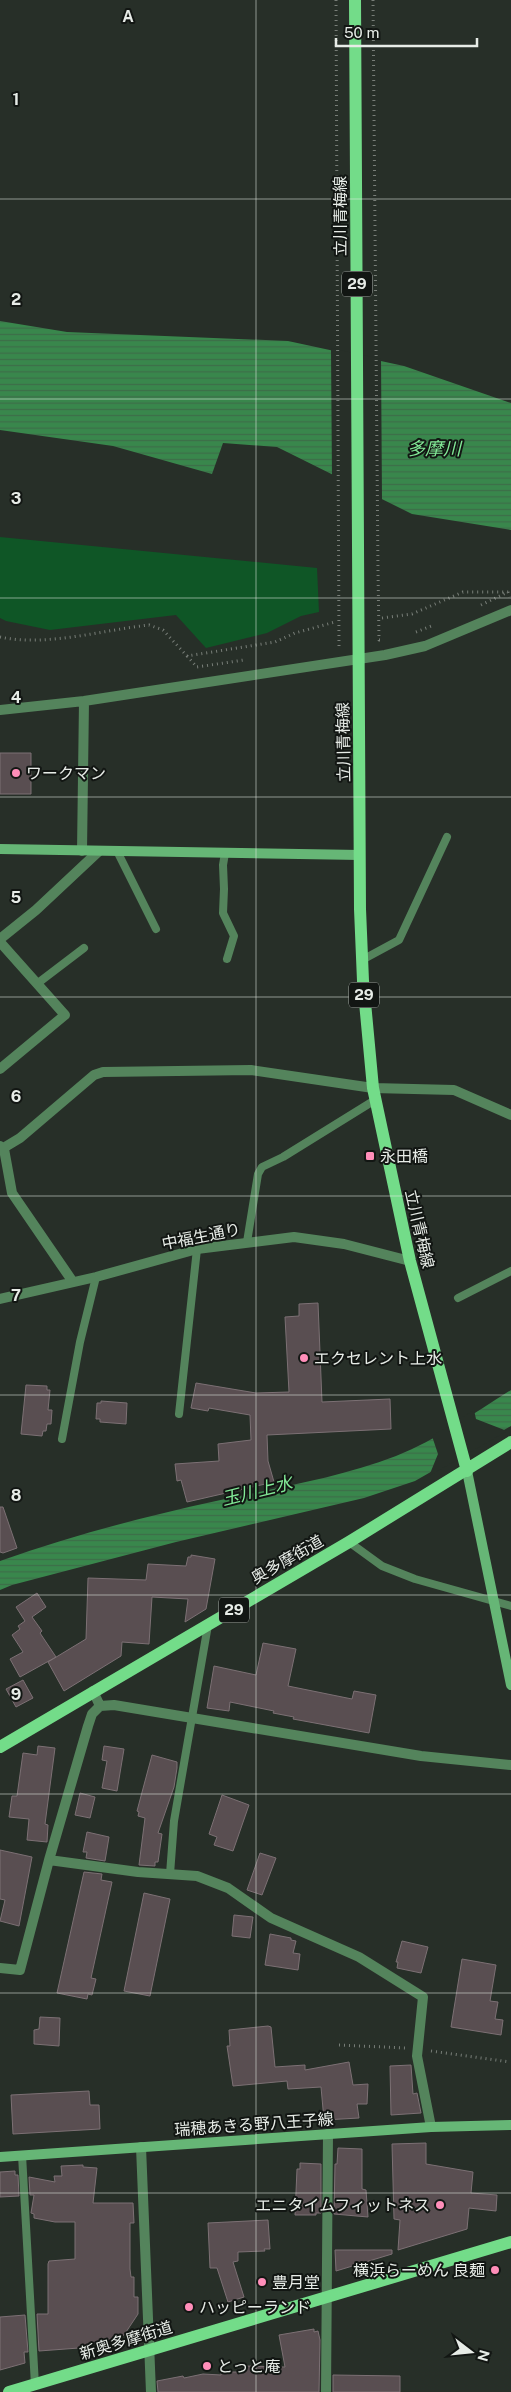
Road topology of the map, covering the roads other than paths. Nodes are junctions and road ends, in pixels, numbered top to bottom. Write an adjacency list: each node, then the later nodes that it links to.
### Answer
1 (355, 0): 3 (main road, 立川青梅線 / 29)
2 (511, 610): 3 (street)
3 (358, 659): 4 (street); 12 (main road, 立川青梅線 / 29)
4 (84, 701): 5 (street); 8 (street)
5 (0, 710)
6 (447, 837): 17 (lane)
7 (0, 849): 8 (street)
8 (82, 851): 9 (street)
9 (100, 851): 10 (street); 14 (street)
10 (117, 851): 11 (street); 13 (lane)
11 (225, 853): 12 (street); 16 (lane)
12 (360, 855): 17 (main road, 立川青梅線 / 29)
13 (156, 929)
14 (0, 940): 18 (street)
15 (84, 948): 18 (lane)
16 (227, 960)
17 (362, 960): 20 (main road, 立川青梅線 / 29)
18 (38, 983): 19 (street)
19 (0, 1069)
20 (374, 1094): 21 (street); 22 (street); 23 (lane); 25 (main road, 立川青梅線 / 29)
21 (511, 1115)
22 (1, 1148): 28 (street)
23 (246, 1242): 24 (street, 中福生通り); 25 (street, 中福生通り)
24 (197, 1249): 27 (street, 中福生通り); 31 (lane)
25 (410, 1260): 34 (main road, 立川青梅線 / 29)
26 (511, 1271): 29 (lane)
27 (96, 1277): 28 (street, 中福生通り); 32 (lane)
28 (73, 1282): 30 (street, 中福生通り)
29 (458, 1298)
30 (0, 1299)
31 (179, 1414)
32 (62, 1439)
33 (511, 1442): 34 (main road, 奥多摩街道 / 29)
34 (465, 1467): 35 (main road, 奥多摩街道 / 29); 36 (street)
35 (349, 1542): 36 (lane); 38 (main road, 奥多摩街道 / 29)
36 (494, 1601): 37 (lane); 39 (street)
37 (511, 1606)
38 (208, 1625): 40 (main road, 奥多摩街道 / 29); 42 (lane)
39 (511, 1685)
40 (93, 1691): 41 (street); 43 (main road, 奥多摩街道 / 29)
41 (100, 1706): 42 (street); 45 (street)
42 (192, 1718): 44 (street); 46 (lane)
43 (0, 1747)
44 (511, 1765)
45 (49, 1860): 46 (street); 47 (street)
46 (170, 1874): 49 (street)
47 (0, 1968)
48 (511, 2125): 49 (street, 瑞穂あきる野八王子線)
49 (432, 2127): 50 (street, 瑞穂あきる野八王子線)
50 (328, 2134): 51 (street, 瑞穂あきる野八王子線); 55 (street)
51 (141, 2147): 52 (street, 瑞穂あきる野八王子線); 56 (street)
52 (22, 2155): 53 (street, 瑞穂あきる野八王子線); 57 (lane)
53 (0, 2157)
54 (511, 2242): 55 (main road, 新奥多摩街道)
55 (327, 2297): 56 (main road, 新奥多摩街道); 60 (street)
56 (149, 2350): 57 (main road, 新奥多摩街道); 59 (street)
57 (34, 2385): 58 (main road, 新奥多摩街道)
58 (14, 2391)
59 (151, 2392)
60 (326, 2392)

